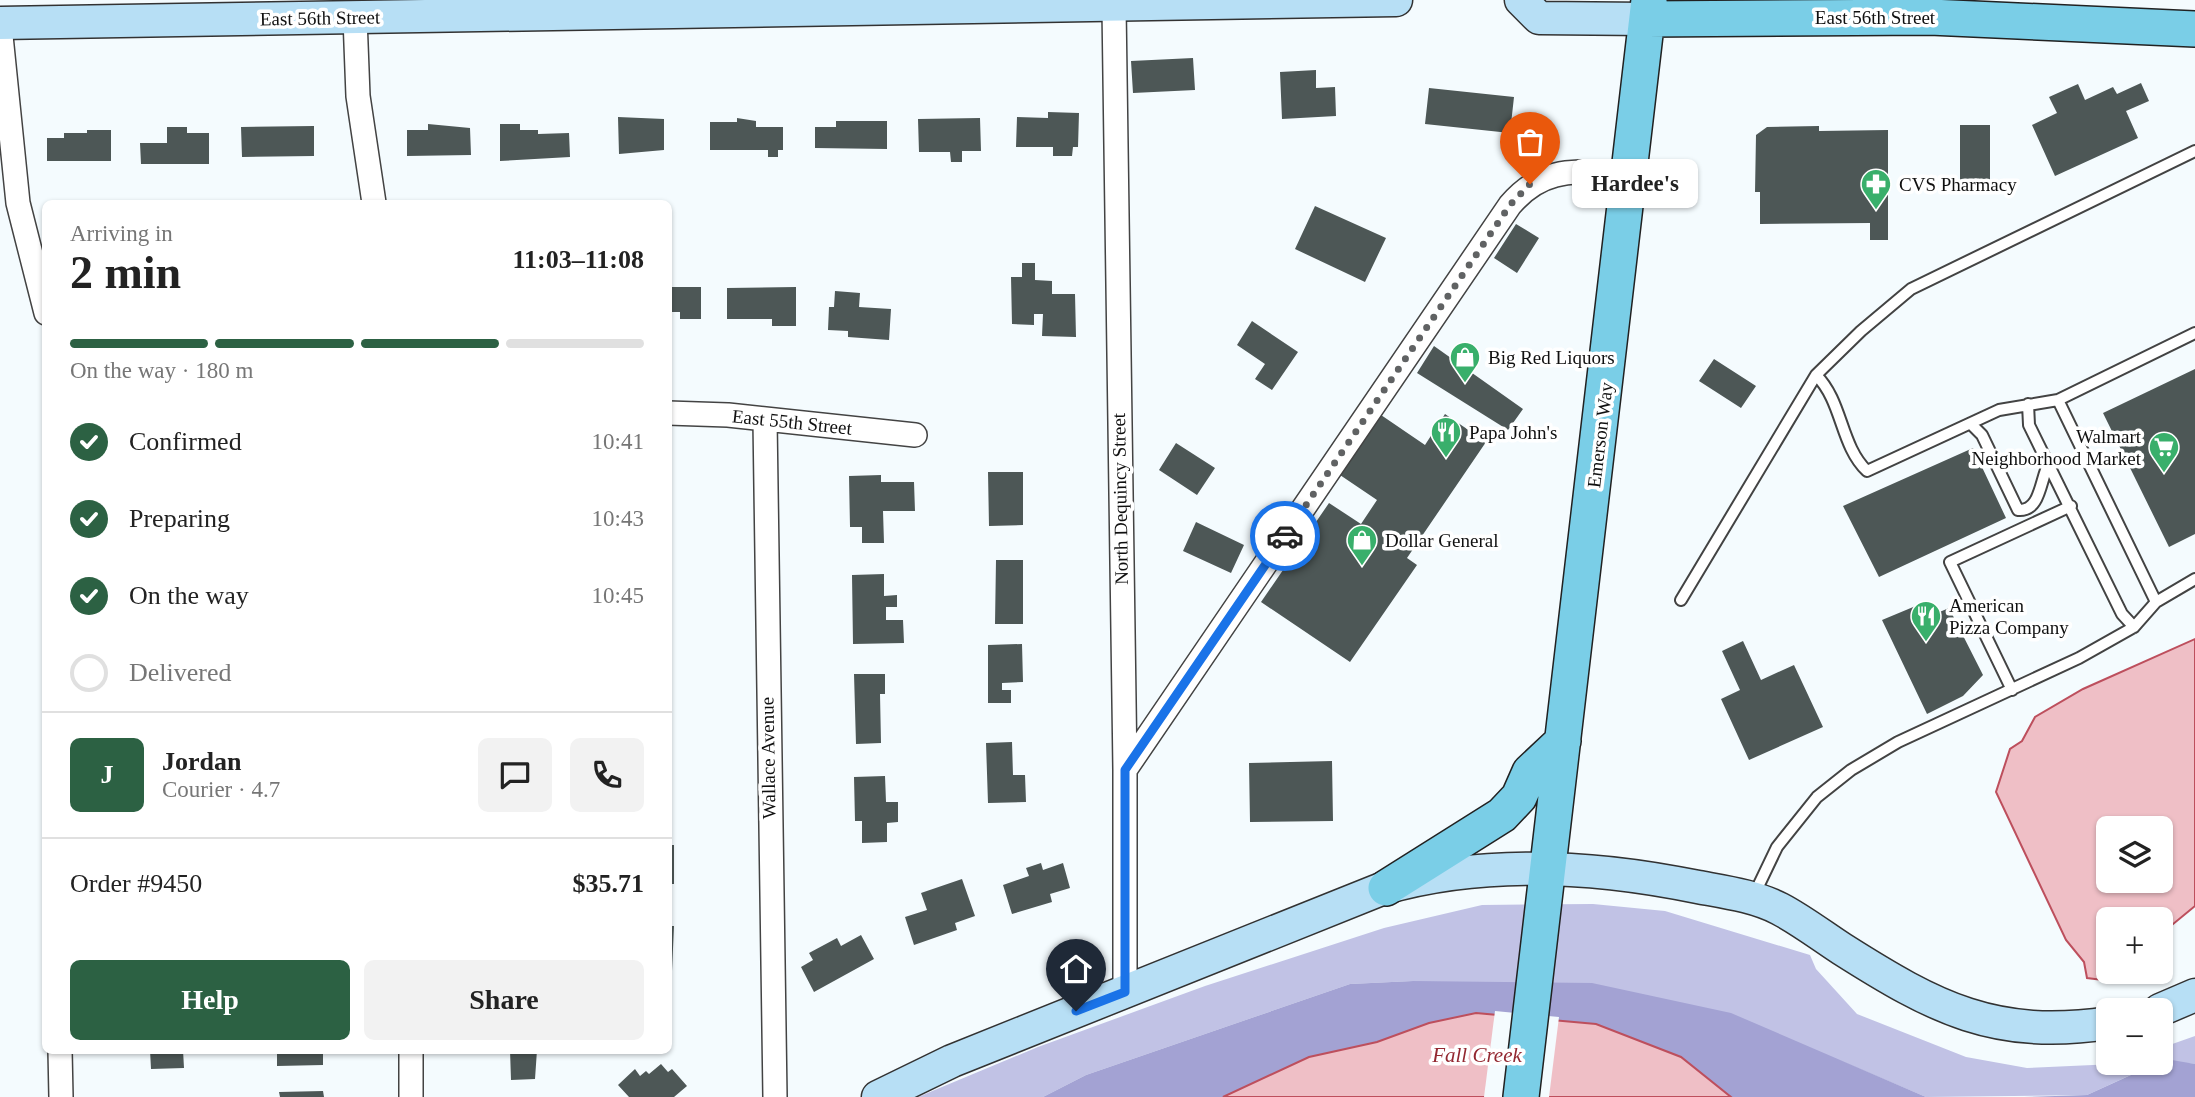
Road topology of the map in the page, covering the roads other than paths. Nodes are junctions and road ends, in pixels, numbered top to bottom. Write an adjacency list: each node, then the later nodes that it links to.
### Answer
1 (1396, 0): 3 (street, East 56th Street)
2 (1521, 0): 4 (street, East 56th Street)
3 (1114, 7): 5 (street, East 56th Street); 28 (street, North Dequincy Street)
4 (1648, 10): 7 (main road, East 56th Street); 9 (main road, Emerson Way)
5 (355, 18): 6 (street, East 56th Street); 10 (street)
6 (0, 25): 11 (street)
7 (2195, 29)
8 (2195, 151): 13 (lane)
9 (1630, 173): 27 (main road, Emerson Way); 28 (street)
10 (374, 200)
11 (42, 297)
12 (2195, 333): 14 (lane)
13 (1816, 375): 18 (lane); 23 (lane)
14 (2058, 400): 15 (lane); 24 (lane)
15 (2028, 404): 18 (lane); 20 (lane)
16 (672, 413): 17 (street, East 55th Street)
17 (765, 420): 19 (street, East 55th Street); 40 (street, Wallace Avenue)
18 (1971, 424): 20 (lane)
19 (915, 435)
20 (2049, 463): 21 (lane)
21 (2071, 506): 25 (lane); 26 (lane)
22 (2195, 579): 24 (lane)
23 (1681, 600)
24 (2156, 602): 25 (lane)
25 (2134, 627): 26 (lane)
26 (2012, 690): 31 (lane)
27 (1563, 741): 29 (main road, Emerson Way); 30 (main road)
28 (1125, 770): 32 (street, North Dequincy Street)
29 (1548, 870): 30 (street); 31 (street); 42 (main road, Emerson Way)
30 (1386, 888): 32 (street)
31 (1752, 899): 35 (street)
32 (1125, 992): 41 (street)
33 (2195, 995): 34 (street)
34 (2173, 1004)
35 (2096, 1025)
36 (60, 1054): 38 (street)
37 (411, 1054): 39 (street)
38 (61, 1097)
39 (411, 1097)
40 (775, 1097)
41 (878, 1097)
42 (1521, 1097)

